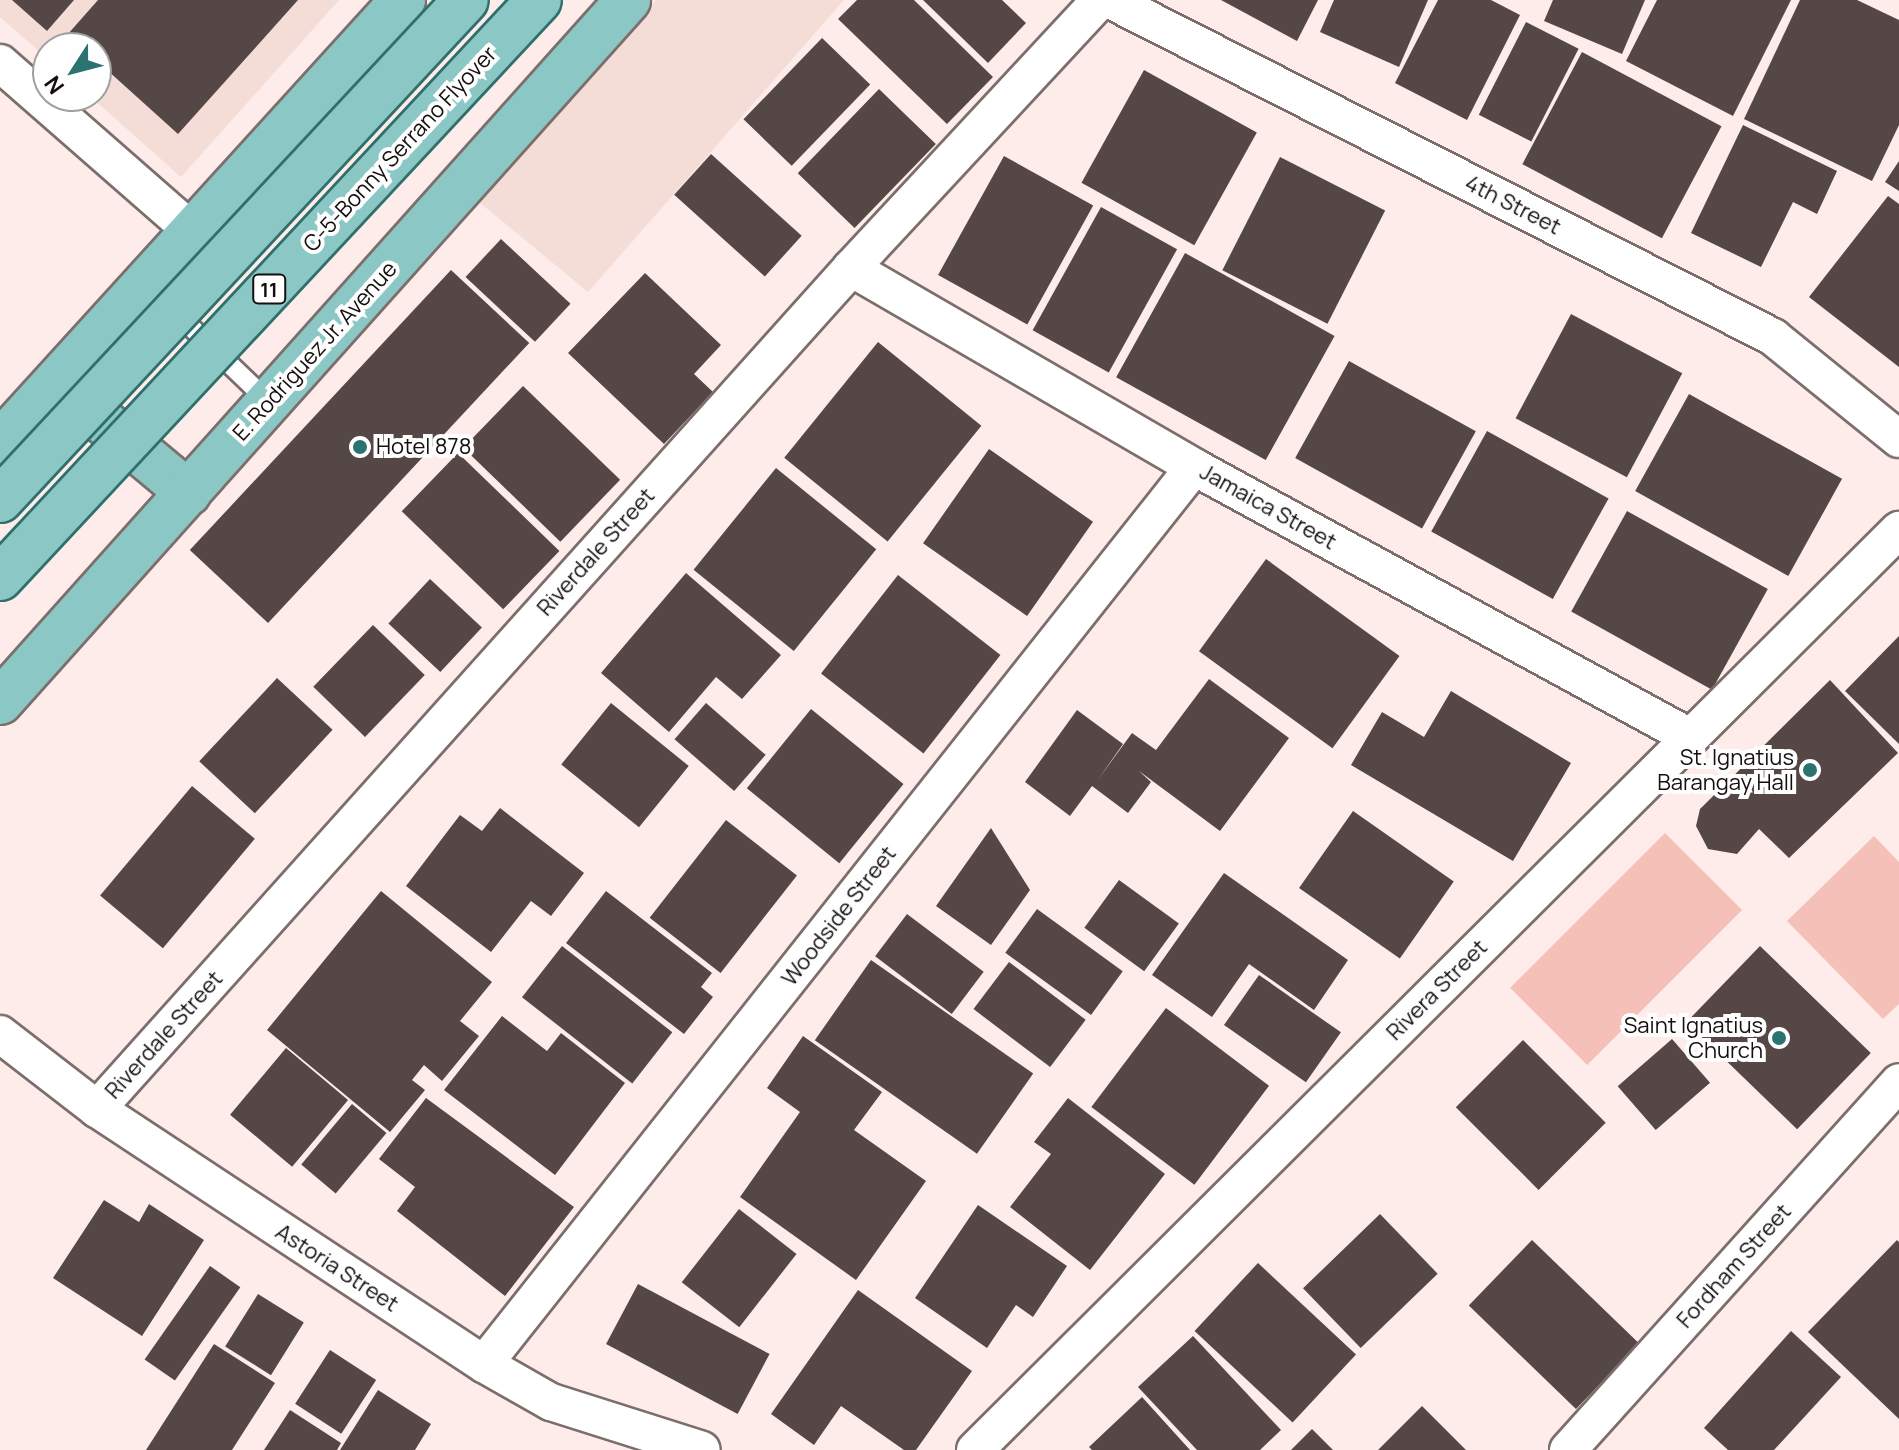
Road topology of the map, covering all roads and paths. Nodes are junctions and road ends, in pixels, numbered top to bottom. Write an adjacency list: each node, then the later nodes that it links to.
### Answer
1 (403, 0): 8 (main road)
2 (466, 0): 17 (main road, 11, bridge)
3 (539, 0): 19 (main road, C-5-Bonny Serrano Flyover / 11, bridge)
4 (628, 0): 12 (main road, E. Rodriguez Jr. Avenue)
5 (1100, 0): 9 (street, Riverdale Street)
6 (1110, 0): 13 (street, 4th Street)
7 (0, 63): 8 (street)
8 (192, 231): 10 (main road)
9 (851, 268): 15 (street, Jamaica Street); 24 (street, Riverdale Street)
10 (145, 283): 11 (main road); 12 (lane)
11 (57, 383): 14 (main road); 16 (main road)
12 (269, 402): 16 (main road, E. Rodriguez Jr. Avenue)
13 (1899, 439)
14 (0, 443)
15 (1194, 467): 21 (street, Jamaica Street); 25 (street, Woodside Street)
16 (189, 493): 20 (main road, E. Rodriguez Jr. Avenue)
17 (0, 500)
18 (1899, 530): 21 (street, Rivera Street)
19 (0, 578)
20 (0, 702)
21 (1690, 737): 27 (street, Rivera Street)
22 (0, 1034): 24 (street, Astoria Street)
23 (1899, 1082): 28 (street, Fordham Street)
24 (97, 1109): 25 (street, Astoria Street)
25 (484, 1364): 26 (street, Astoria Street)
26 (702, 1450)
27 (975, 1450)
28 (1568, 1450)

